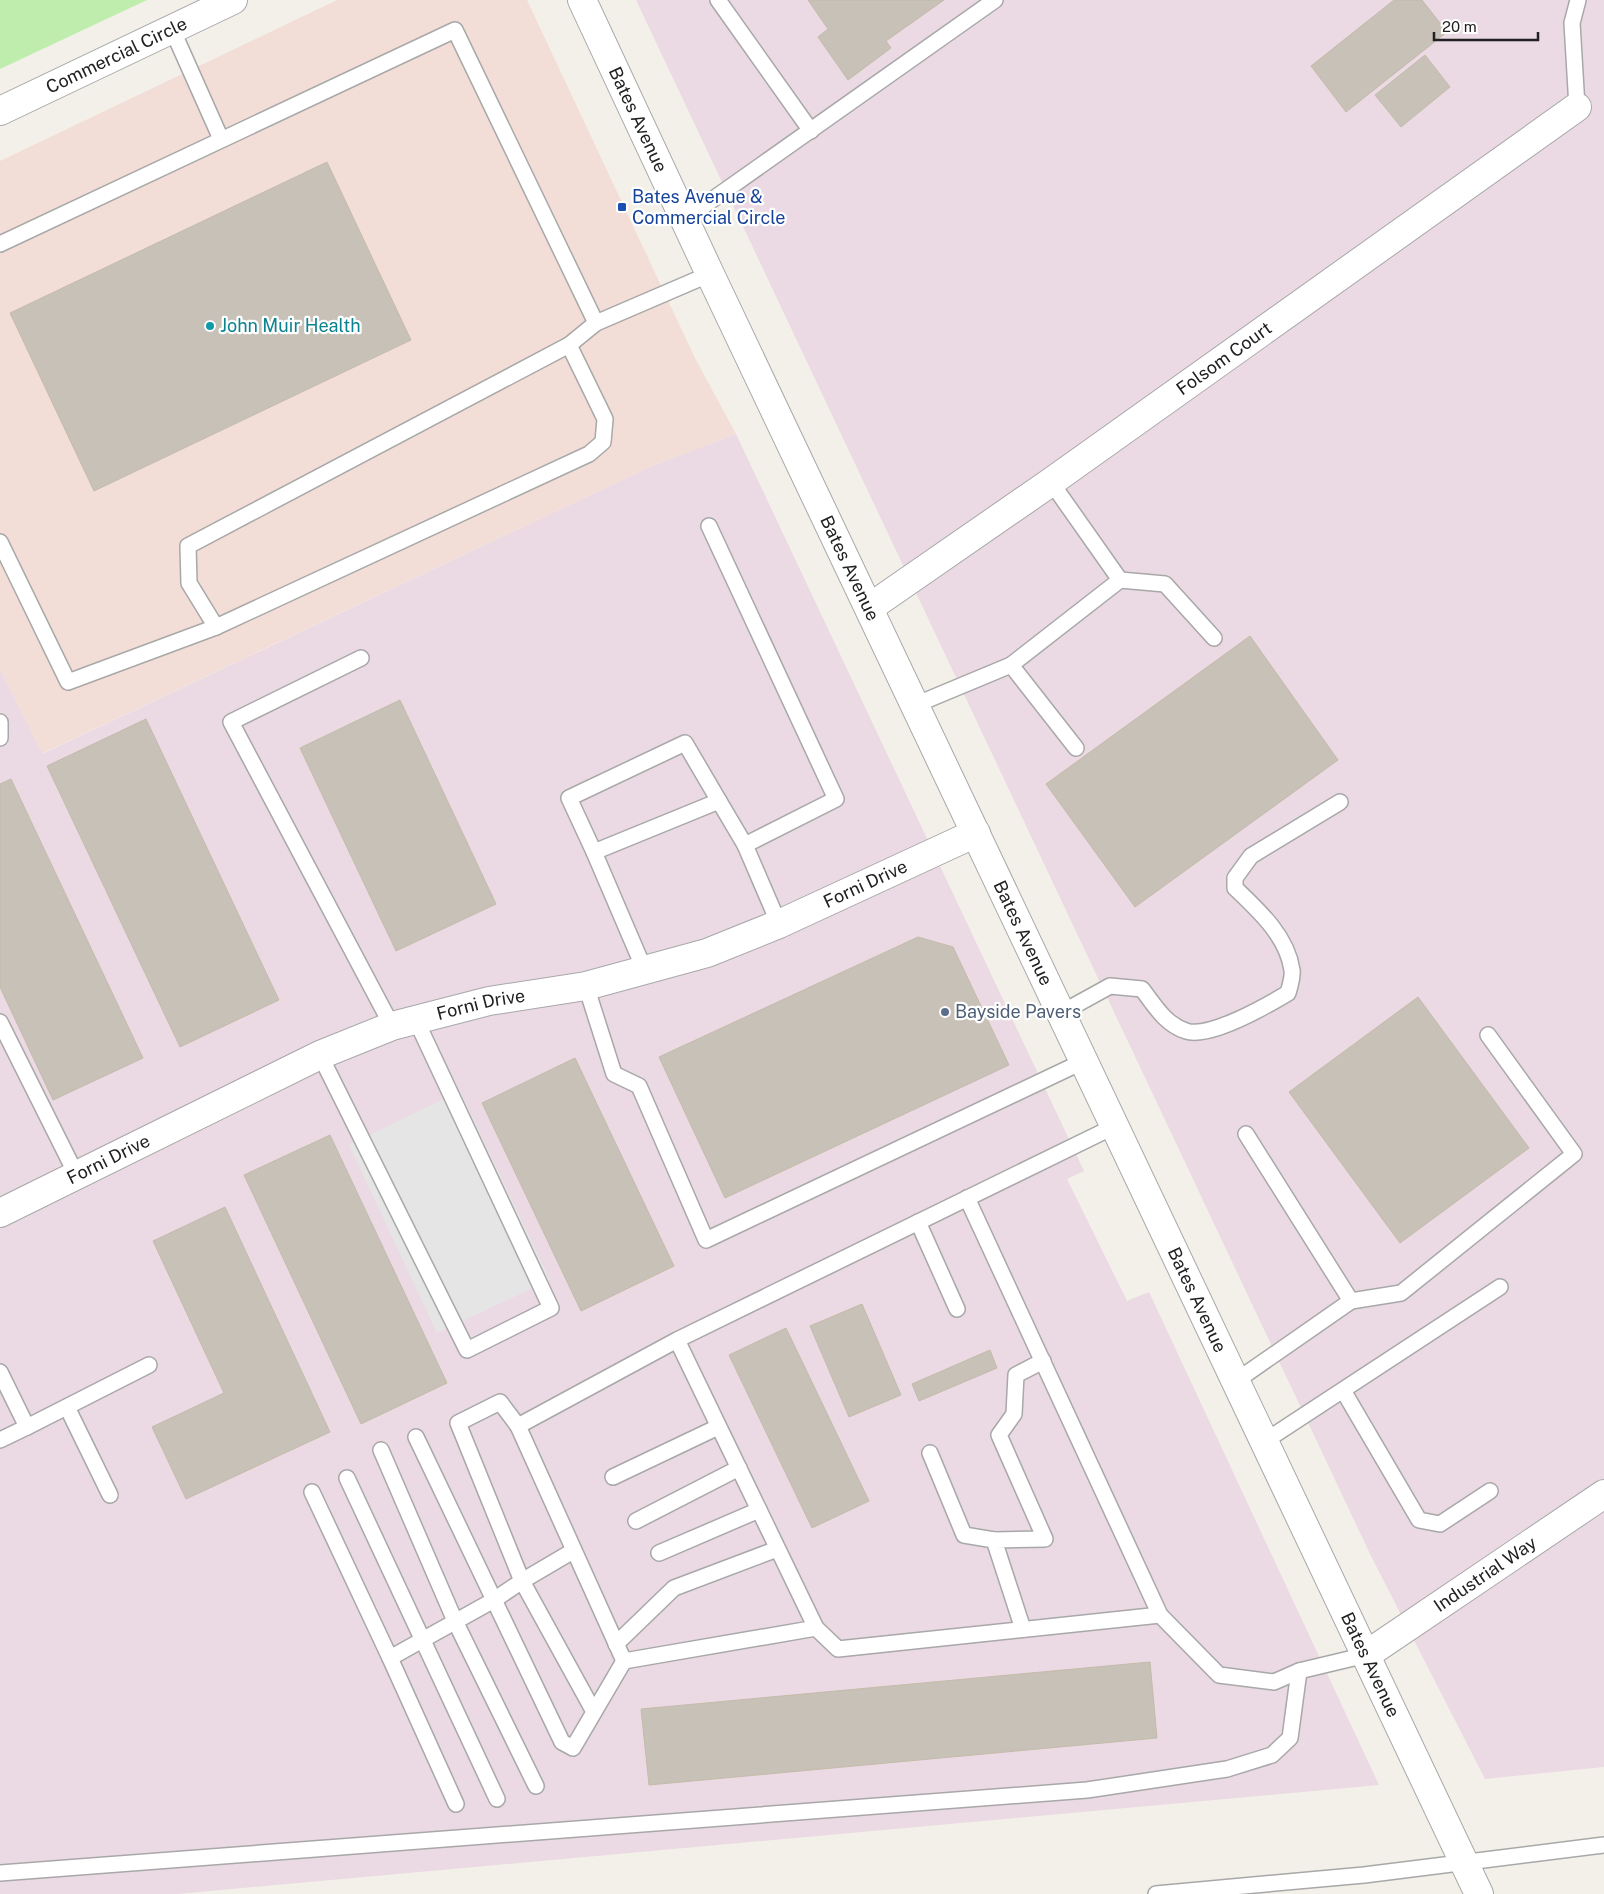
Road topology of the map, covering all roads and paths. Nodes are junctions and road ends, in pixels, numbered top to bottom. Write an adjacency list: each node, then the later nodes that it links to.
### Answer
1 (233, 0): 6 (street, Commercial Circle)
2 (582, 0): 11 (street, Bates Avenue)
3 (718, 0): 9 (lane)
4 (995, 0): 9 (lane)
5 (1578, 0): 7 (lane)
6 (172, 29): 8 (street, Commercial Circle); 10 (lane)
7 (1578, 107): 16 (street, Folsom Court)
8 (0, 111)
9 (811, 130): 11 (lane)
10 (221, 139): 12 (lane); 14 (lane)
11 (685, 219): 13 (street, Bates Avenue)
12 (0, 244)
13 (710, 274): 14 (lane); 20 (street, Bates Avenue)
14 (596, 323): 15 (lane)
15 (569, 345): 21 (lane); 21 (lane)
16 (1051, 482): 19 (lane); 20 (street, Folsom Court)
17 (709, 526): 32 (lane)
18 (0, 542): 21 (lane)
19 (1120, 580): 22 (lane); 24 (lane)
20 (869, 608): 25 (street, Bates Avenue)
21 (216, 627)
22 (1214, 638)
23 (361, 658): 39 (lane)
24 (1011, 665): 25 (lane); 28 (lane)
25 (915, 705): 31 (street, Bates Avenue)
26 (0, 722): 27 (lane)
27 (0, 738)
28 (1076, 748)
29 (719, 801): 32 (lane); 33 (lane); 33 (lane)
30 (1340, 802): 37 (lane)
31 (976, 832): 34 (street, Forni Drive); 37 (street, Bates Avenue)
32 (745, 844): 34 (lane)
33 (594, 852): 35 (lane)
34 (778, 924): 35 (street, Forni Drive)
35 (645, 971): 36 (street, Forni Drive)
36 (586, 986): 39 (street, Forni Drive); 42 (lane)
37 (1061, 1013): 42 (street, Bates Avenue)
38 (0, 1022): 45 (lane)
39 (404, 1023): 41 (street, Forni Drive); 41 (lane)
40 (1488, 1035): 50 (lane)
41 (320, 1055): 45 (street, Forni Drive)
42 (1084, 1061): 43 (street, Bates Avenue)
43 (1115, 1126): 46 (lane); 56 (street, Bates Avenue)
44 (1246, 1134): 50 (lane)
45 (77, 1176): 47 (street, Forni Drive)
46 (967, 1198): 48 (lane); 53 (lane)
47 (0, 1213)
48 (918, 1222): 51 (lane); 52 (lane)
49 (1500, 1287): 57 (lane)
50 (1351, 1301): 56 (lane)
51 (957, 1309)
52 (677, 1340): 59 (lane); 61 (lane)
53 (1043, 1361): 76 (lane); 82 (lane)
54 (149, 1365): 58 (lane)
55 (0, 1372): 60 (lane)
56 (1236, 1381): 64 (street, Bates Avenue)
57 (1344, 1392): 64 (lane); 70 (lane)
58 (67, 1407): 60 (lane); 72 (lane)
59 (518, 1426): 78 (lane); 80 (lane)
60 (27, 1427): 63 (lane)
61 (718, 1427): 67 (lane); 68 (lane)
62 (416, 1437): 81 (lane)
63 (0, 1440)
64 (1265, 1442): 88 (street, Bates Avenue)
65 (381, 1450): 83 (lane)
66 (930, 1453): 76 (lane)
67 (738, 1468): 74 (lane); 75 (lane)
68 (613, 1477)
69 (348, 1478): 86 (lane)
70 (1490, 1491)
71 (312, 1492): 89 (lane)
72 (110, 1495)
73 (1602, 1498): 88 (street, Industrial Way)
74 (759, 1510): 77 (lane); 79 (lane)
75 (636, 1521)
76 (994, 1540): 85 (lane)
77 (777, 1548): 84 (lane); 87 (lane)
78 (574, 1550): 80 (lane); 87 (lane)
79 (659, 1553)
80 (522, 1581): 81 (lane); 92 (lane)
81 (494, 1600): 83 (lane); 92 (lane)
82 (1160, 1615): 85 (lane); 91 (lane)
83 (455, 1621): 86 (lane); 93 (lane)
84 (816, 1628): 85 (lane); 90 (lane)
85 (1023, 1629)
86 (422, 1640): 89 (lane); 94 (lane)
87 (616, 1644): 90 (lane)
88 (1366, 1655): 91 (lane); 97 (street, Bates Avenue)
89 (390, 1658): 95 (lane)
90 (624, 1661): 92 (lane)
91 (1299, 1671): 98 (lane)
92 (594, 1712)
93 (536, 1786)
94 (496, 1800)
95 (456, 1804)
96 (1604, 1845): 97 (lane)
97 (1464, 1862): 99 (lane); 100 (street, Bates Avenue)
98 (0, 1873)
99 (1156, 1894)
100 (1479, 1894)

